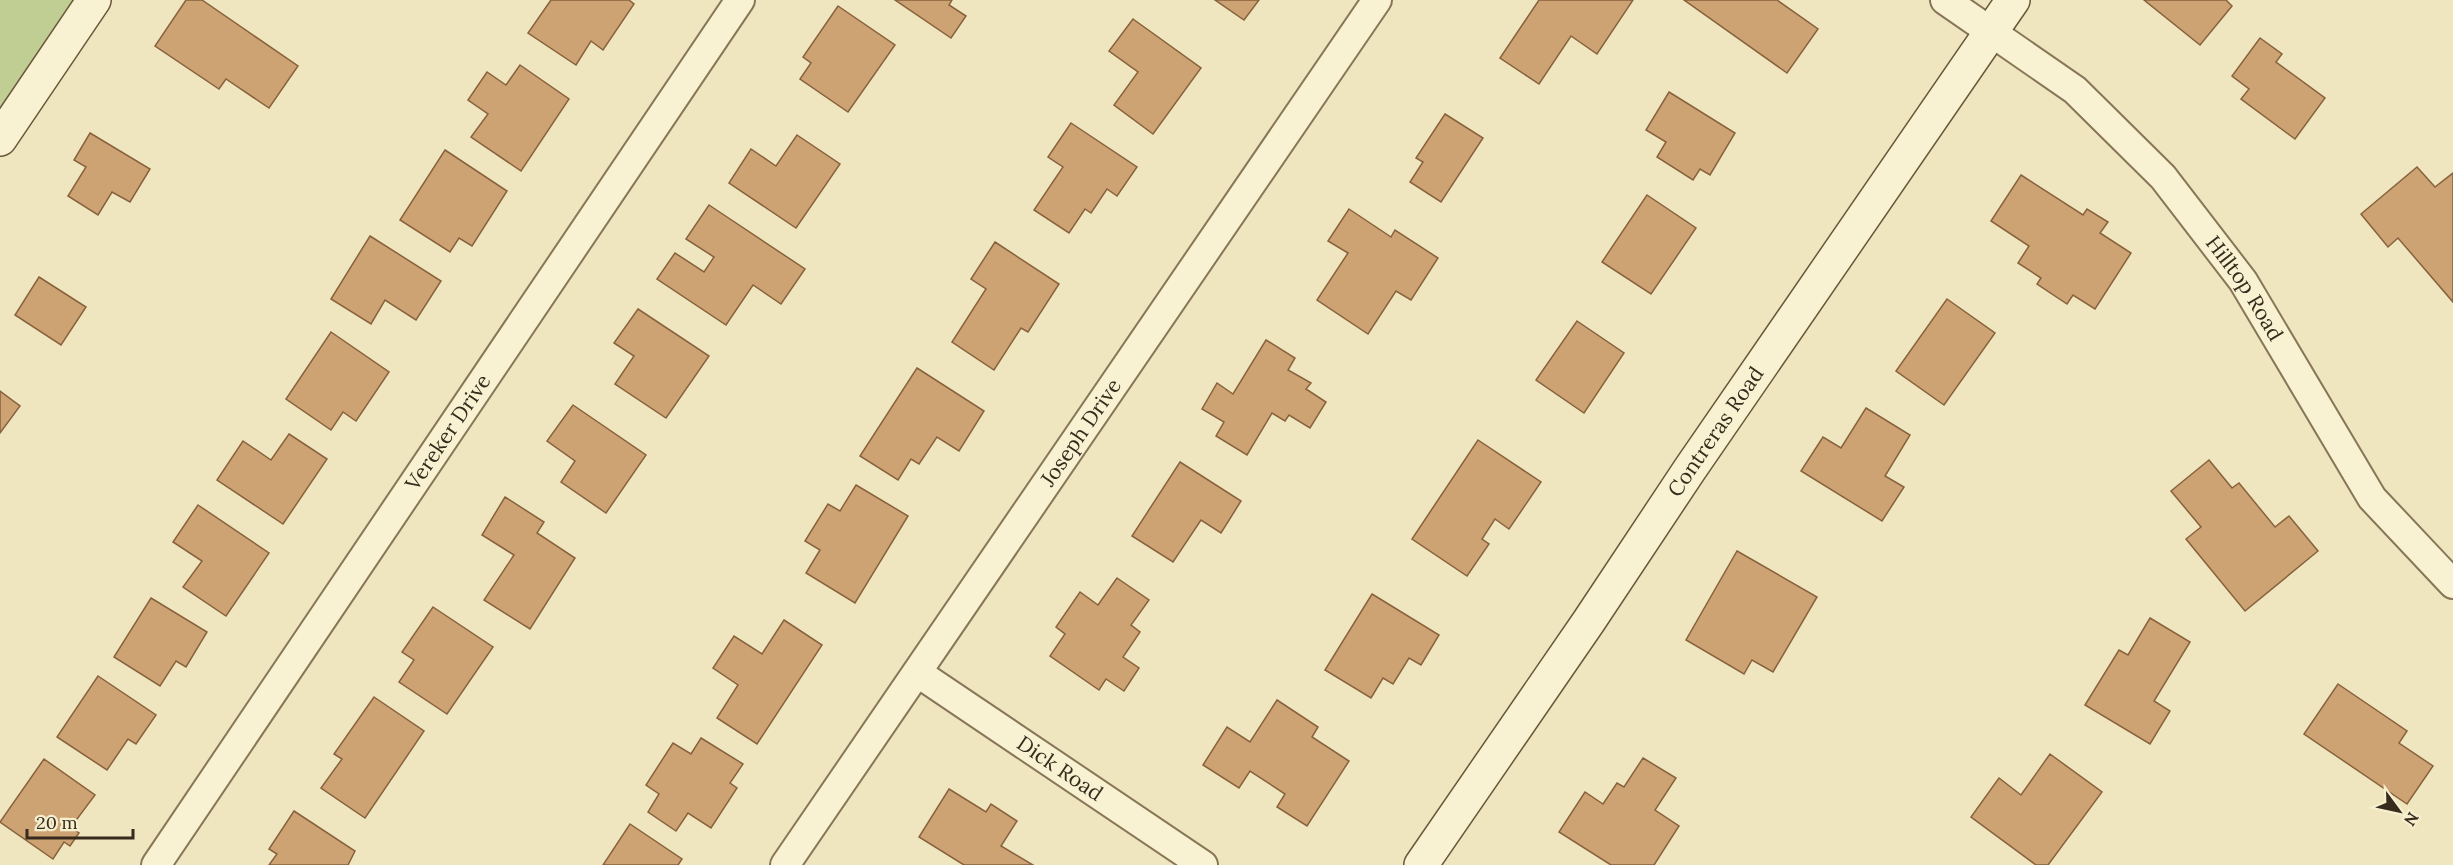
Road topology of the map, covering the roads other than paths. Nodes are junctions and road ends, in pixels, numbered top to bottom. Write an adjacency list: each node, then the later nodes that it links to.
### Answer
1 (94, 0): 7 (street)
2 (740, 0): 10 (street, Vereker Drive)
3 (1377, 0): 9 (street, Joseph Drive)
4 (1945, 0): 6 (street, Hilltop Road)
5 (2013, 0): 6 (street, Contreras Road)
6 (1991, 31): 8 (street, Hilltop Road); 13 (street, Contreras Road)
7 (0, 139)
8 (2453, 584)
9 (918, 673): 11 (street, Joseph Drive); 12 (street, Dick Road)
10 (156, 865)
11 (785, 865)
12 (1203, 865)
13 (1421, 865)

